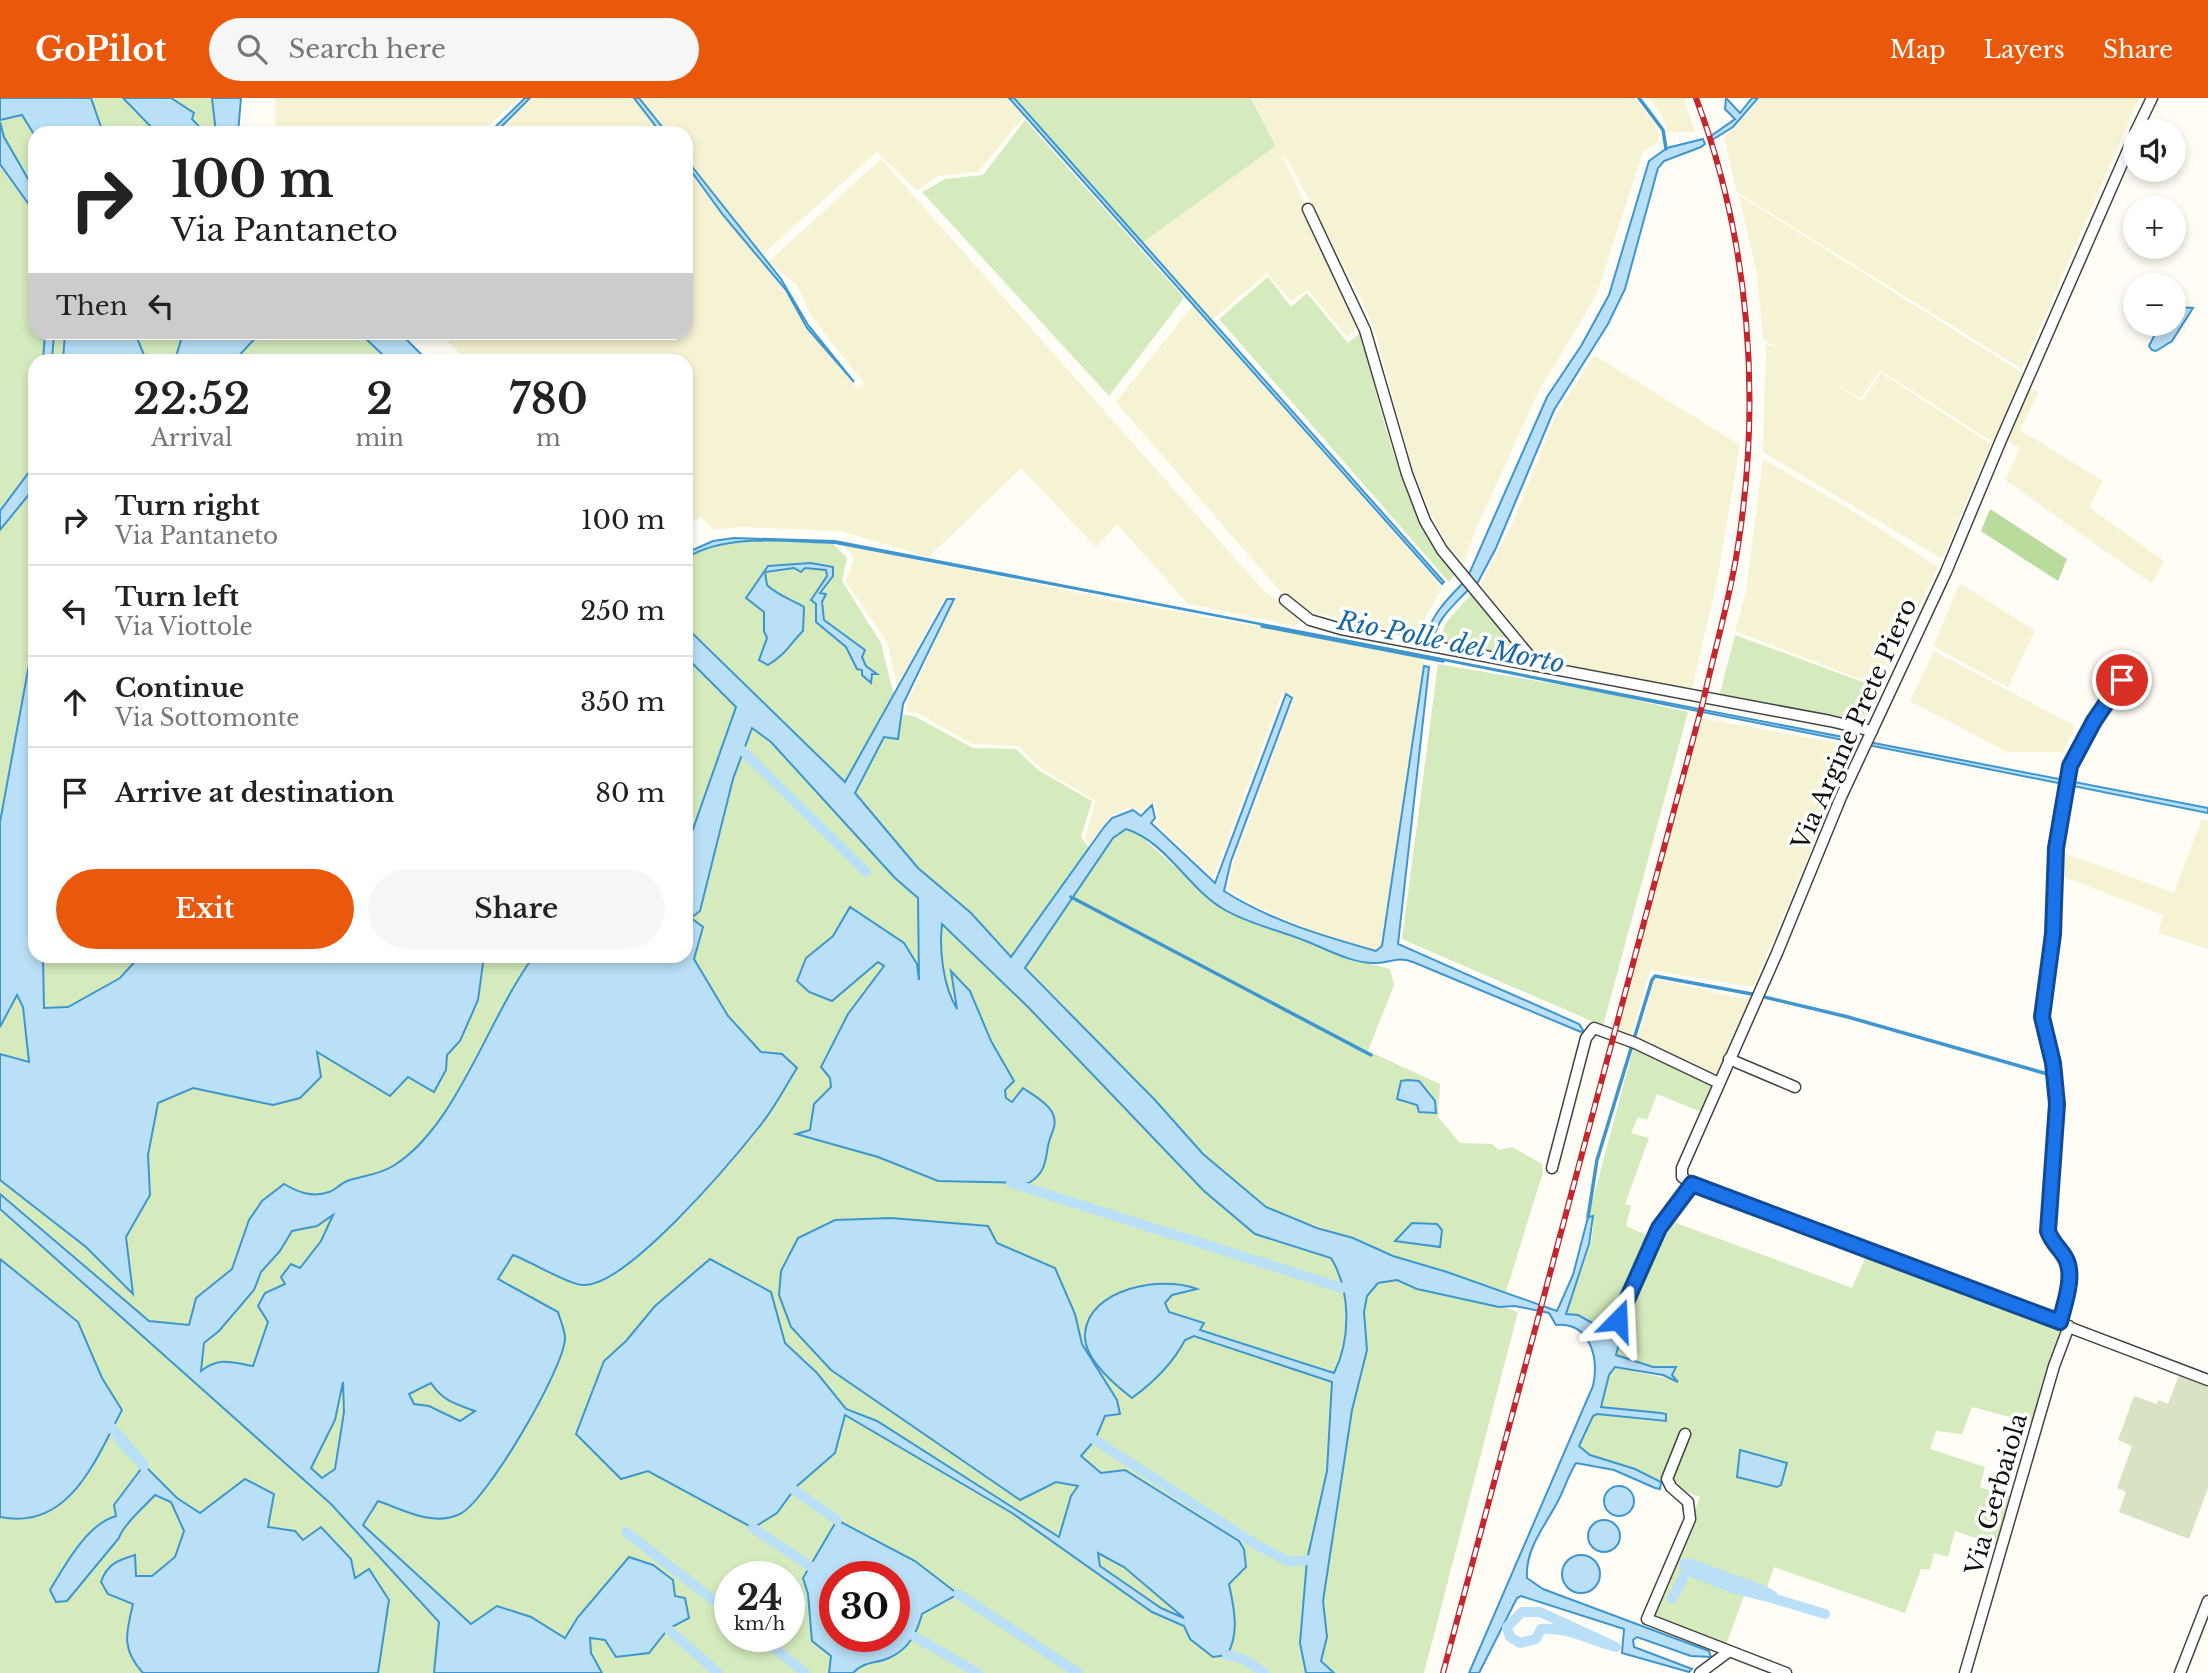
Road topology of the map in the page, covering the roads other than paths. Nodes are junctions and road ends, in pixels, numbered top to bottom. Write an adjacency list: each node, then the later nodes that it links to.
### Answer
1 (2152, 98): 2 (street, Via Argine Prete Piero)
2 (2142, 119)
3 (2123, 163): 8 (street, Via Argine Prete Piero)
4 (1308, 209): 6 (street)
5 (1285, 600): 6 (street)
6 (1537, 666): 8 (street)
7 (2122, 680): 15 (street, Via Gerbaiola)
8 (1871, 733): 9 (street, Via Argine Prete Piero)
9 (1729, 1059): 10 (street, Via Argine Prete Piero); 11 (street)
10 (1719, 1083): 12 (street); 13 (street, Via Argine Prete Piero)
11 (1795, 1087)
12 (1552, 1168)
13 (1692, 1184): 14 (street); 15 (street)
14 (1618, 1320)
15 (2064, 1324): 16 (street); 22 (street, Via Gerbaiola)
16 (2208, 1380)
17 (1685, 1434): 19 (street)
18 (2208, 1601): 23 (street)
19 (1728, 1652): 20 (street); 21 (street)
20 (1700, 1673)
21 (1786, 1673)
22 (1965, 1673)
23 (2180, 1673)

